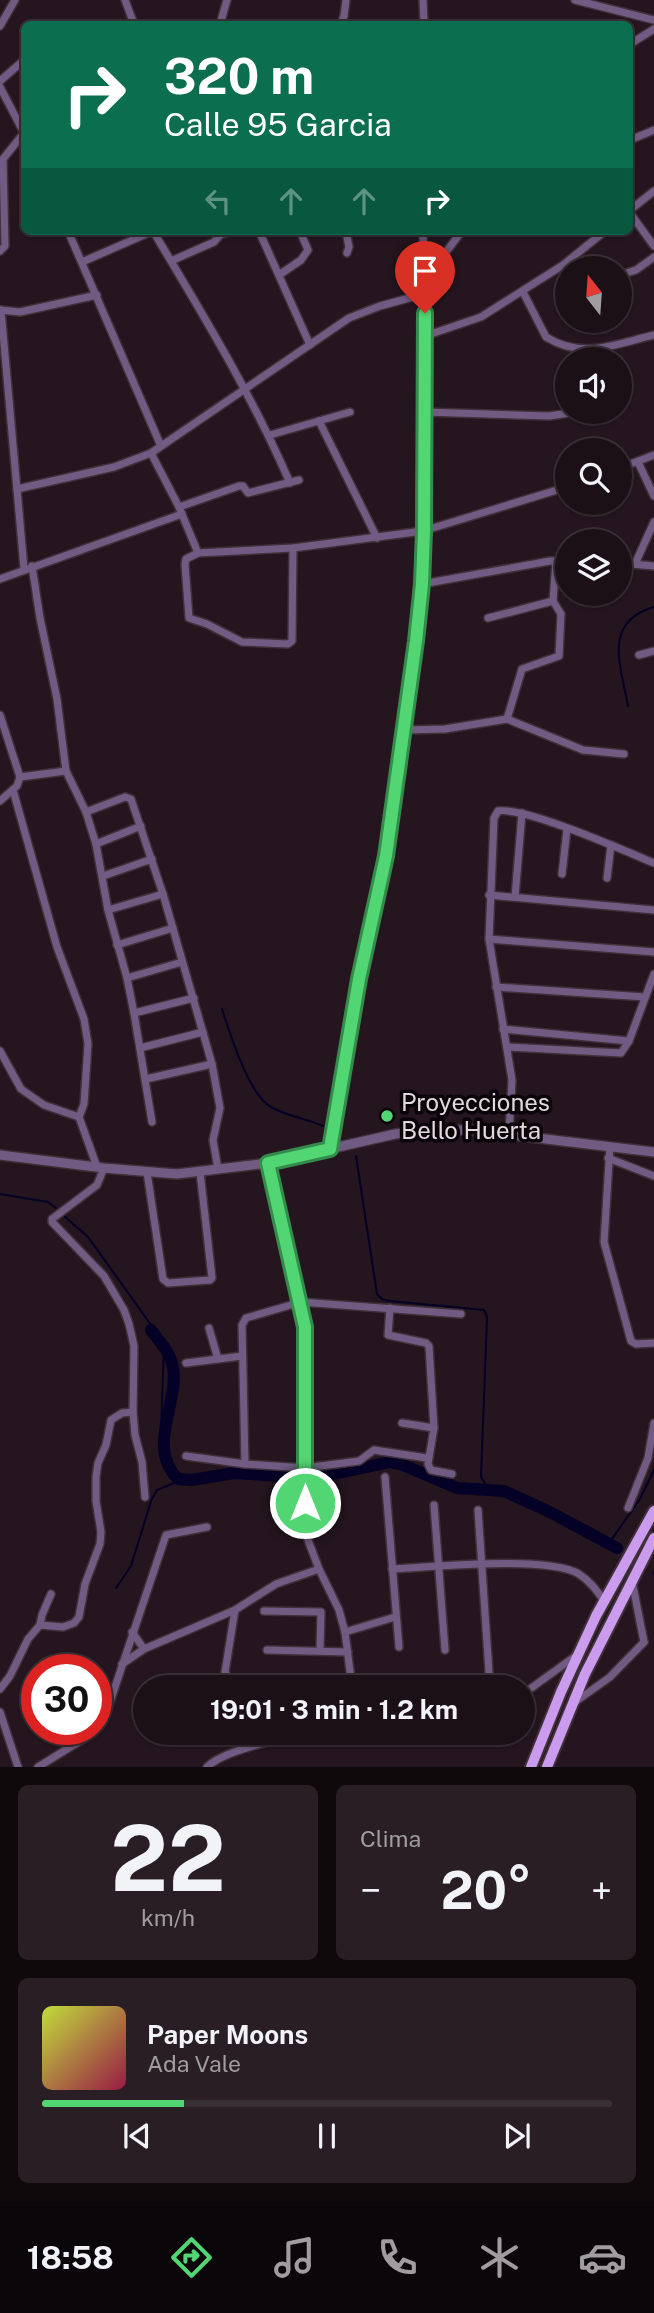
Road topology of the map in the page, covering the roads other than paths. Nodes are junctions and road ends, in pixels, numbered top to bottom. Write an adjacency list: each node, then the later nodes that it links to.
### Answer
1 (15, 0): 12 (street)
2 (127, 0): 8 (street)
3 (227, 0): 9 (street)
4 (346, 0): 10 (street)
5 (423, 0): 11 (street)
6 (575, 0): 7 (street)
7 (654, 20)
8 (133, 21)
9 (221, 21)
10 (342, 21)
11 (424, 21)
12 (0, 26)
13 (654, 29): 14 (street)
14 (633, 42)
15 (21, 63): 16 (street)
16 (0, 81)
17 (0, 87): 18 (street)
18 (21, 127)
19 (654, 130): 21 (street)
20 (21, 137): 36 (street)
21 (633, 139)
22 (654, 191): 23 (street)
23 (633, 209)
24 (633, 216): 35 (street)
25 (70, 235): 40 (street)
26 (144, 235): 40 (street)
27 (155, 235): 39 (street)
28 (218, 235): 39 (street)
29 (262, 235): 42 (street)
30 (302, 235): 42 (street)
31 (347, 235): 37 (street)
32 (423, 235): 43 (street)
33 (458, 235): 43 (street)
34 (600, 235): 44 (street)
35 (654, 246)
36 (0, 251)
37 (347, 253)
38 (654, 257): 41 (street)
39 (171, 261): 51 (street)
40 (82, 262): 46 (street)
41 (632, 271)
42 (279, 275): 50 (street)
43 (424, 281): 45 (street)
44 (523, 292): 48 (street); 49 (street)
45 (424, 294): 49 (street); 50 (street)
46 (97, 295): 47 (street); 57 (street)
47 (1, 310): 64 (street)
48 (654, 335)
49 (425, 336): 53 (street)
50 (310, 345): 51 (street)
51 (245, 389): 56 (street); 57 (street)
52 (350, 412): 55 (street)
53 (425, 412): 54 (street); 69 (street)
54 (555, 415)
55 (319, 421): 56 (street); 70 (street)
56 (270, 435): 63 (street)
57 (161, 446): 58 (street)
58 (150, 453): 64 (street); 67 (street)
59 (654, 456): 60 (street)
60 (638, 462): 61 (street); 66 (street)
61 (632, 464)
62 (299, 480): 63 (street)
63 (290, 482): 67 (street)
64 (18, 489): 77 (street)
65 (555, 491): 69 (street)
66 (654, 496)
67 (180, 510): 72 (street); 77 (street)
68 (654, 522): 75 (street)
69 (424, 531): 70 (street); 80 (street)
70 (377, 538): 71 (street)
71 (293, 548): 72 (street); 72 (street)
72 (198, 552)
73 (555, 561): 80 (street)
74 (632, 564): 75 (street)
75 (635, 564): 76 (street)
76 (654, 566)
77 (28, 567): 79 (street); 89 (street)
78 (555, 574): 81 (street)
79 (0, 579)
80 (422, 584): 87 (street)
81 (553, 601): 82 (street); 86 (street)
82 (488, 618)
83 (654, 651): 84 (street)
84 (639, 655)
85 (0, 715): 90 (street)
86 (507, 719): 87 (street); 88 (street)
87 (404, 730): 132 (street)
88 (624, 754)
89 (66, 771): 90 (street); 93 (street)
90 (20, 777): 91 (street)
91 (13, 790): 92 (street); 128 (street)
92 (0, 801)
93 (86, 812): 95 (street); 97 (street)
94 (522, 813): 96 (street); 105 (street); 106 (street)
95 (141, 827): 97 (street); 99 (street)
96 (568, 829): 98 (street); 101 (street)
97 (96, 844): 102 (street)
98 (611, 845): 100 (street); 103 (street)
99 (152, 859): 102 (street); 104 (street)
100 (654, 863)
101 (562, 874)
102 (103, 876): 107 (street)
103 (607, 878)
104 (163, 894): 107 (street); 109 (street)
105 (489, 895): 106 (street); 110 (street)
106 (515, 897): 108 (street)
107 (108, 910): 111 (street)
108 (654, 910)
109 (173, 928): 111 (street); 113 (street)
110 (489, 939): 112 (street); 116 (street)
111 (117, 945): 115 (street)
112 (654, 952)
113 (182, 962): 115 (street); 118 (street)
114 (654, 974): 117 (street)
115 (127, 978): 119 (street)
116 (496, 987): 117 (street); 120 (street)
117 (645, 997): 122 (street)
118 (194, 998): 119 (street); 121 (street)
119 (134, 1013): 124 (street)
120 (503, 1029): 122 (street); 123 (street)
121 (203, 1032): 124 (street); 126 (street)
122 (629, 1041): 123 (street)
123 (507, 1047): 130 (street)
124 (140, 1048): 127 (street)
125 (0, 1051): 128 (street)
126 (212, 1065): 127 (street); 138 (street)
127 (146, 1079): 129 (street)
128 (79, 1117): 137 (street)
129 (152, 1122)
130 (509, 1133): 131 (street); 132 (street)
131 (610, 1146): 133 (street); 135 (street)
132 (330, 1149): 136 (street)
133 (654, 1152)
134 (0, 1155): 137 (street)
135 (608, 1158): 141 (street); 146 (street)
136 (268, 1163): 138 (street); 142 (street)
137 (100, 1167): 139 (street); 150 (street)
138 (218, 1169): 140 (street)
139 (147, 1172): 140 (street); 140 (street)
140 (200, 1172)
141 (654, 1175)
142 (301, 1302): 143 (street); 147 (street); 157 (street)
143 (390, 1308): 144 (street); 153 (street)
144 (461, 1314)
145 (209, 1328): 148 (street)
146 (654, 1343)
147 (243, 1356): 148 (street); 156 (street)
148 (218, 1359): 149 (street)
149 (186, 1363)
150 (133, 1412): 160 (street); 177 (street)
151 (402, 1423): 153 (street)
152 (654, 1423): 162 (street)
153 (434, 1428): 155 (street)
154 (186, 1456): 156 (street)
155 (427, 1458): 157 (street); 158 (street)
156 (245, 1464): 157 (street)
157 (305, 1471): 169 (street)
158 (452, 1474)
159 (385, 1477): 170 (street)
160 (145, 1497)
161 (434, 1505): 168 (street)
162 (628, 1508)
163 (478, 1510): 167 (street)
164 (653, 1511): 173 (main road)
165 (207, 1527): 178 (street)
166 (654, 1538): 171 (main road)
167 (481, 1566): 168 (street); 173 (street); 192 (street)
168 (438, 1567): 170 (street); 185 (street)
169 (319, 1569): 174 (street); 179 (street)
170 (392, 1569): 176 (street)
171 (632, 1579): 180 (street); 195 (main road)
172 (51, 1594): 177 (street)
173 (605, 1602): 188 (main road)
174 (235, 1610): 183 (street); 190 (street)
175 (264, 1611): 186 (street)
176 (396, 1617): 179 (street); 182 (street)
177 (40, 1625): 194 (street)
178 (132, 1632): 183 (street); 189 (street)
179 (345, 1632): 187 (street)
180 (644, 1642): 181 (street); 195 (street)
181 (654, 1645)
182 (399, 1647)
183 (144, 1649): 189 (street)
184 (267, 1650): 186 (street)
185 (445, 1650)
186 (320, 1651): 187 (street)
187 (348, 1652): 191 (street)
188 (581, 1652): 193 (street); 201 (main road)
189 (121, 1665): 199 (street)
190 (226, 1675)
191 (351, 1675)
192 (489, 1675)
193 (535, 1685)
194 (0, 1689)
195 (572, 1705): 202 (main road)
196 (0, 1712): 198 (street)
197 (258, 1745): 200 (street)
198 (18, 1767)
199 (38, 1767)
200 (207, 1767)
201 (531, 1767)
202 (547, 1767)

